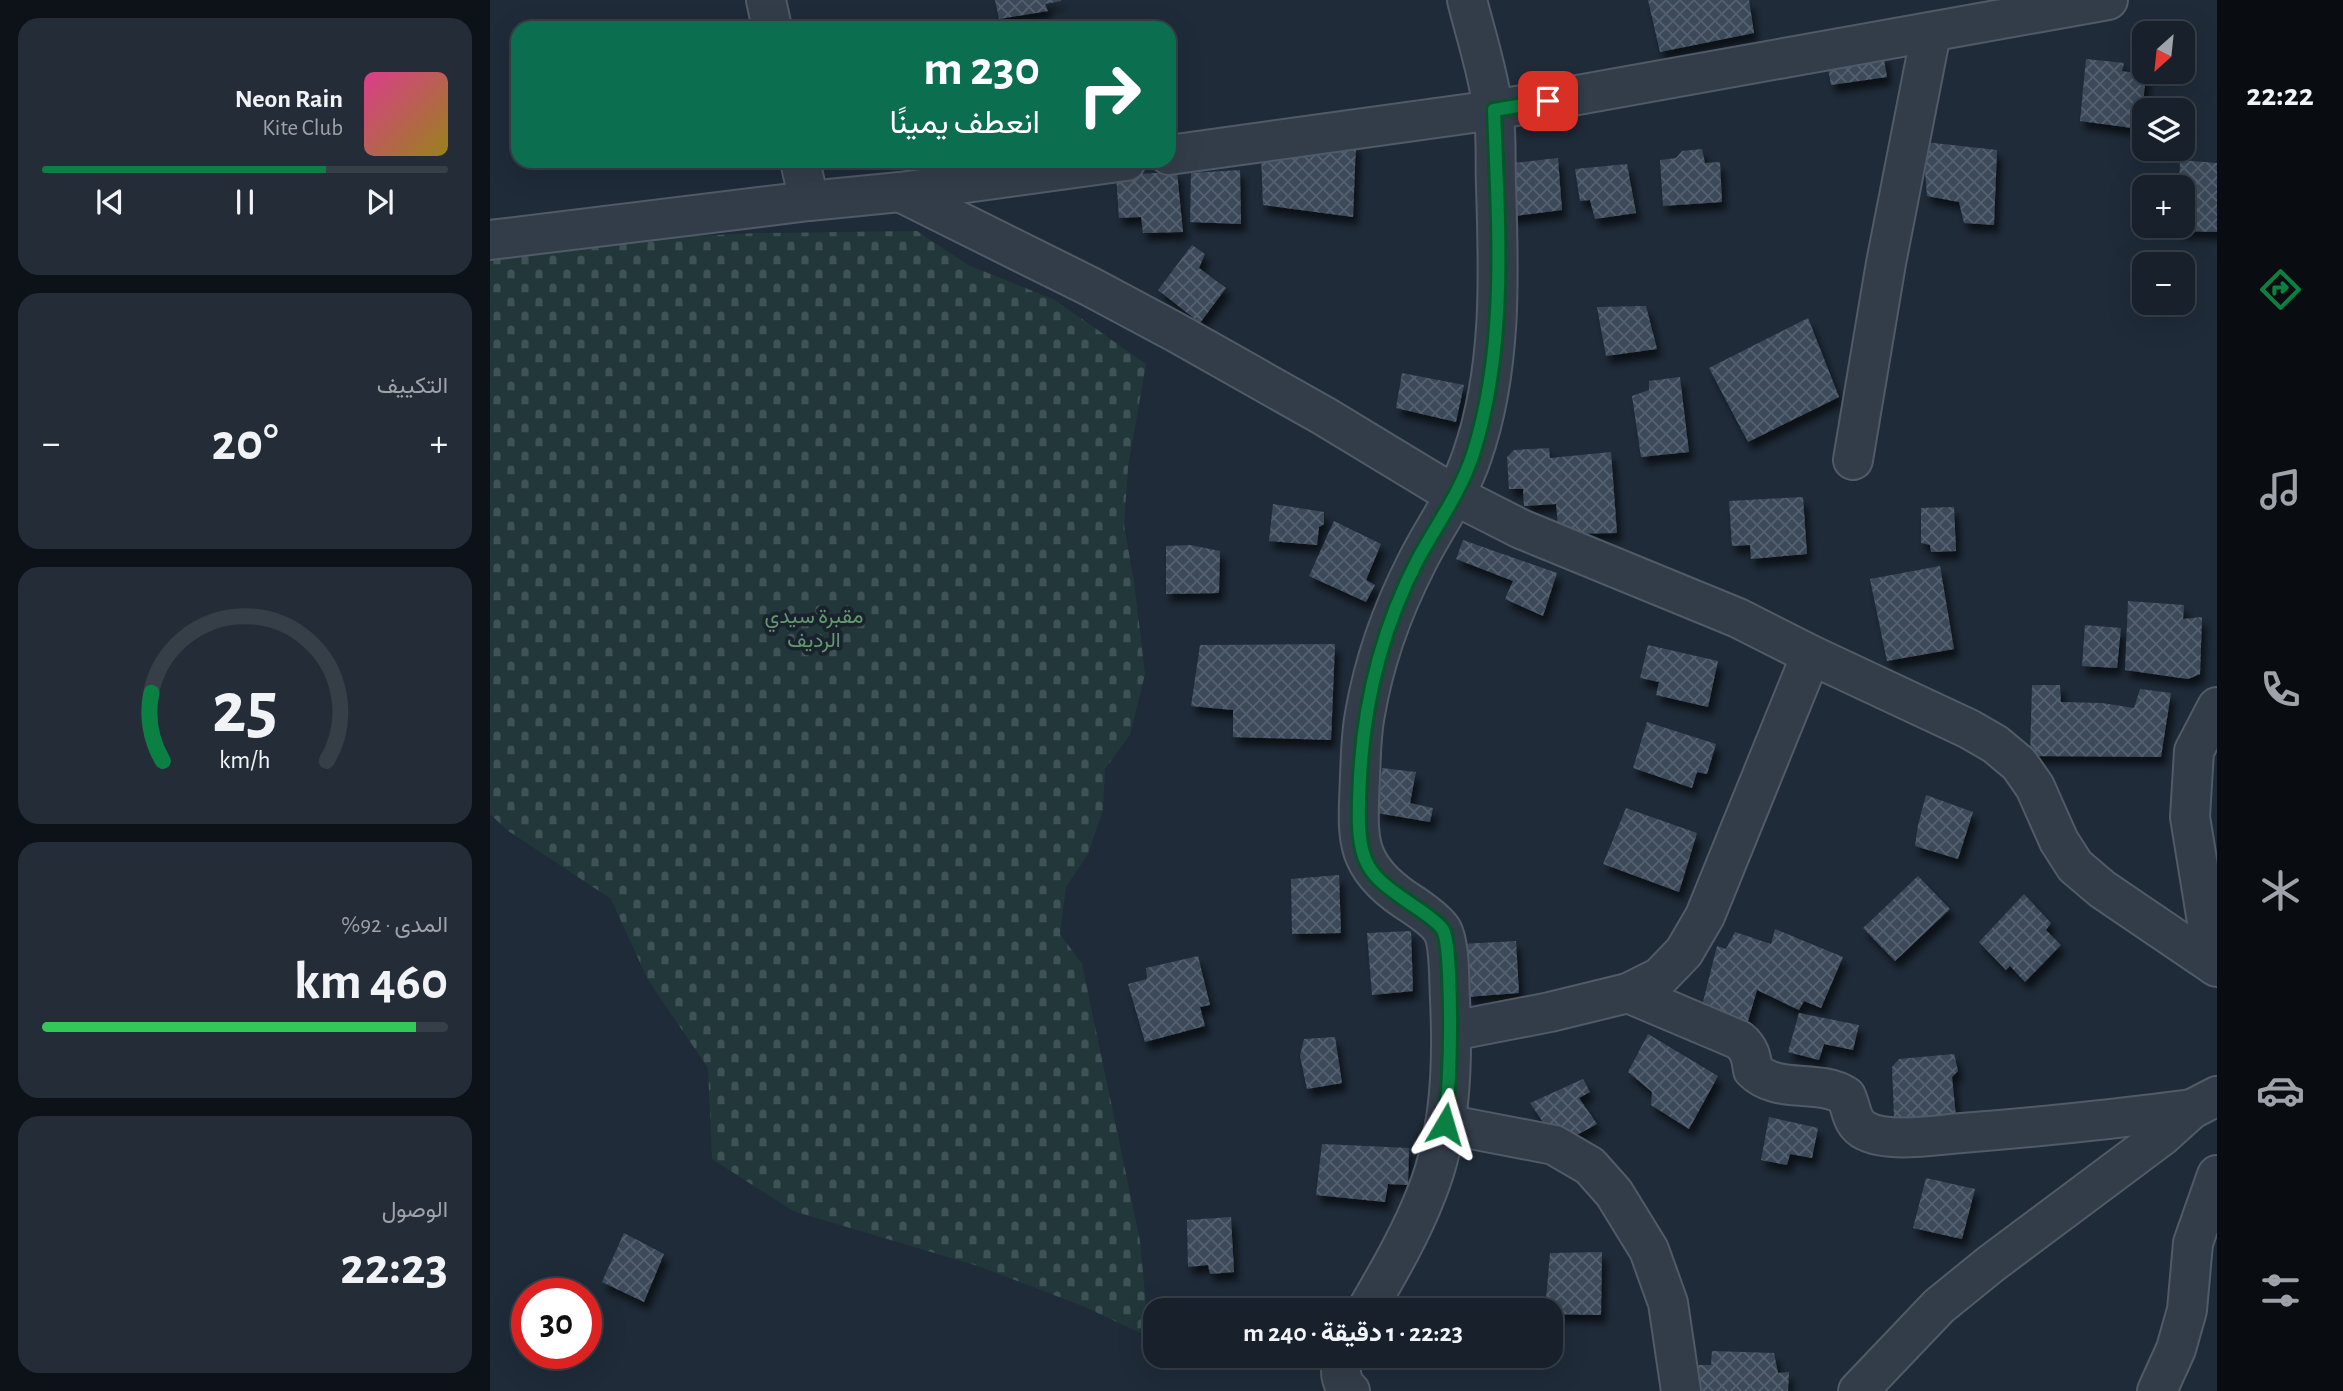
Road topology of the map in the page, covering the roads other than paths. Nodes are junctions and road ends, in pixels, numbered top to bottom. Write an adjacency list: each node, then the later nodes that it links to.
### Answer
1 (766, 0): 4 (street)
2 (1467, 0): 6 (street)
3 (2108, 0): 5 (street)
4 (770, 21)
5 (1931, 33): 6 (street); 13 (street)
6 (1494, 110): 7 (street); 14 (street)
7 (1176, 154)
8 (802, 168): 11 (street)
9 (1075, 168): 10 (street)
10 (900, 192): 11 (street); 14 (street)
11 (809, 201): 12 (street)
12 (490, 240)
13 (1853, 460)
14 (1456, 496): 15 (street); 19 (street)
15 (1811, 655): 17 (street); 18 (street)
16 (2217, 707): 17 (street)
17 (2216, 966)
18 (1628, 993): 19 (street); 20 (street)
19 (1451, 1031): 21 (street)
20 (2204, 1102): 27 (street)
21 (1445, 1124): 23 (street); 26 (street)
22 (2217, 1175): 28 (street)
23 (1374, 1298)
24 (1341, 1368): 25 (street)
25 (1350, 1391)
26 (1681, 1391)
27 (1858, 1391)
28 (2157, 1391)

